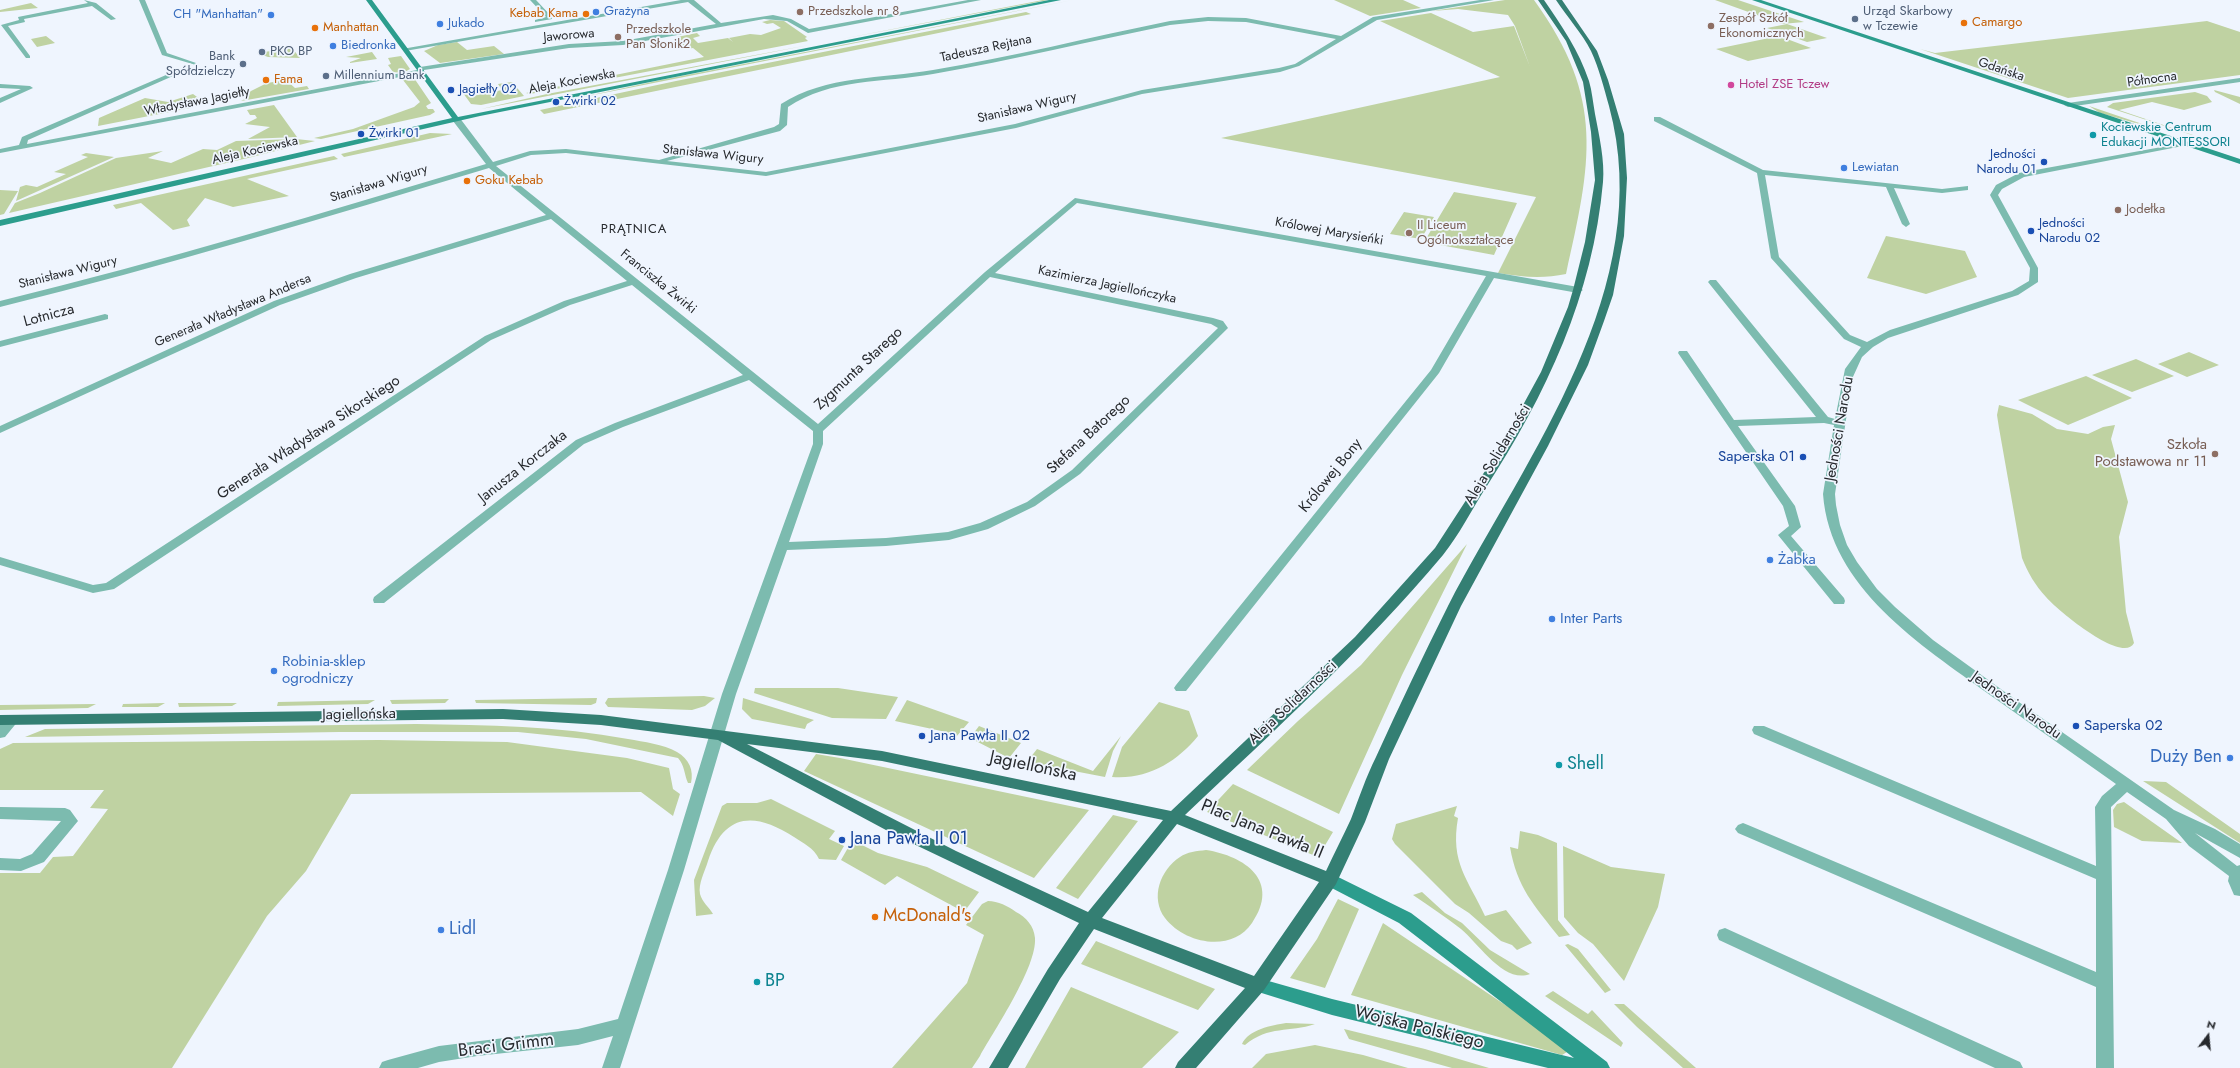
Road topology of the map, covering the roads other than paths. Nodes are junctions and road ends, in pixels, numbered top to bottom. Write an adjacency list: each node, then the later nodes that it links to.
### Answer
1 (87, 0): 13 (street)
2 (142, 0): 24 (street)
3 (369, 0): 21 (street, Franciszka Żwirki)
4 (533, 0): 21 (street)
5 (636, 0): 14 (street)
6 (690, 0): 14 (street); 16 (street)
7 (978, 0): 17 (street)
8 (1058, 0): 20 (street, Aleja Kociewska)
9 (1491, 0): 18 (street, Stanisława Wigury)
10 (1541, 0): 50 (main road, Aleja Solidarności)
11 (1559, 0): 81 (main road)
12 (1755, 0): 30 (street, Gdańska)
13 (94, 4): 15 (street); 23 (street)
14 (647, 8): 21 (street)
15 (113, 19)
16 (720, 25): 17 (street, Jaworowa); 25 (street, Jaworowa)
17 (808, 31): 19 (street, Jaworowa)
18 (1344, 38): 36 (street, Stanisława Wigury); 36 (street, Tadeusza Rejtana)
19 (821, 39): 20 (street); 22 (street)
20 (844, 42): 22 (street, Aleja Kociewska)
21 (403, 46): 25 (street, Franciszka Żwirki)
22 (814, 48): 31 (street, Aleja Kociewska)
23 (28, 57)
24 (194, 64)
25 (420, 70): 31 (street, Franciszka Żwirki); 34 (street, Władysława Jagiełły)
26 (180, 71): 34 (street)
27 (2240, 80): 30 (street, Północna)
28 (0, 86): 29 (street)
29 (0, 101)
30 (2068, 105): 33 (street, Gdańska)
31 (456, 119): 38 (street, Franciszka Żwirki); 44 (street, Aleja Kociewska)
32 (1657, 119): 39 (street)
33 (2189, 144): 37 (street, Gdańska); 55 (street, Jedności Narodu)
34 (22, 147): 35 (street, Władysława Jagiełły)
35 (0, 150)
36 (659, 162): 38 (street, Stanisława Wigury)
37 (2240, 162)
38 (490, 164): 43 (street, Franciszka Żwirki); 51 (street, Stanisława Wigury)
39 (1761, 172): 40 (street); 55 (street)
40 (1888, 186): 41 (street); 45 (street)
41 (1965, 188)
42 (1075, 200): 46 (street, Zygmunta Starego); 47 (street, Królowej Marysieńki)
43 (553, 216): 48 (street, Franciszka Żwirki); 61 (street, Generała Władysława Andersa)
44 (0, 223)
45 (1906, 224)
46 (988, 274): 53 (street, Kazimierza Jagiellończyka); 62 (street, Zygmunta Starego)
47 (1492, 274): 50 (street, Królowej Marysieńki); 67 (street, Królowej Bony)
48 (635, 281): 57 (street, Franciszka Żwirki); 64 (street, Generała Władysława Sikorskiego)
49 (1713, 282): 58 (street)
50 (1578, 290): 75 (main road, Aleja Solidarności)
51 (0, 304)
52 (105, 317): 54 (street, Lotnicza)
53 (1220, 323): 63 (street, Stefana Batorego)
54 (0, 344)
55 (1867, 346): 60 (street, Jedności Narodu)
56 (1683, 353): 59 (street)
57 (750, 376): 62 (street, Franciszka Żwirki); 65 (street, Janusza Korczaka)
58 (1824, 420): 59 (street); 60 (street)
59 (1731, 423): 66 (street)
60 (1840, 423): 72 (street, Jedności Narodu)
61 (0, 430)
62 (818, 430): 63 (street, Zygmunta Starego)
63 (782, 546): 71 (street, Zygmunta Starego)
64 (0, 561)
65 (379, 600)
66 (1839, 601)
67 (1181, 688)
68 (6, 720): 70 (street); 71 (main road, Jagiellońska)
69 (1759, 730): 80 (street)
70 (0, 732)
71 (717, 735): 75 (main road, Jagiellońska); 83 (main road, Jagiellońska); 87 (street, Zygmunta Starego)
72 (2127, 784): 74 (street, Jedności Narodu); 80 (street)
73 (0, 813): 78 (street)
74 (2169, 814): 77 (street, Jedności Narodu); 79 (street, Jedności Narodu)
75 (1174, 817): 81 (main road, Plac Jana Pawła II); 83 (main road)
76 (1743, 829): 85 (street)
77 (2240, 852)
78 (0, 864)
79 (2239, 872): 82 (street)
80 (2104, 876): 85 (street)
81 (1330, 879): 86 (main road, Plac Jana Pawła II); 93 (street)
82 (2240, 890)
83 (1090, 921): 86 (main road); 90 (main road)
84 (1725, 934): 94 (street)
85 (2104, 983): 95 (street)
86 (1258, 985): 91 (main road); 92 (street, Wojska Polskiego)
87 (625, 1025): 88 (street, Braci Grimm); 89 (street)
88 (388, 1068)
89 (611, 1068)
90 (998, 1068)
91 (1184, 1068)
92 (1581, 1068)
93 (1601, 1068)
94 (2014, 1068)
95 (2105, 1068)

